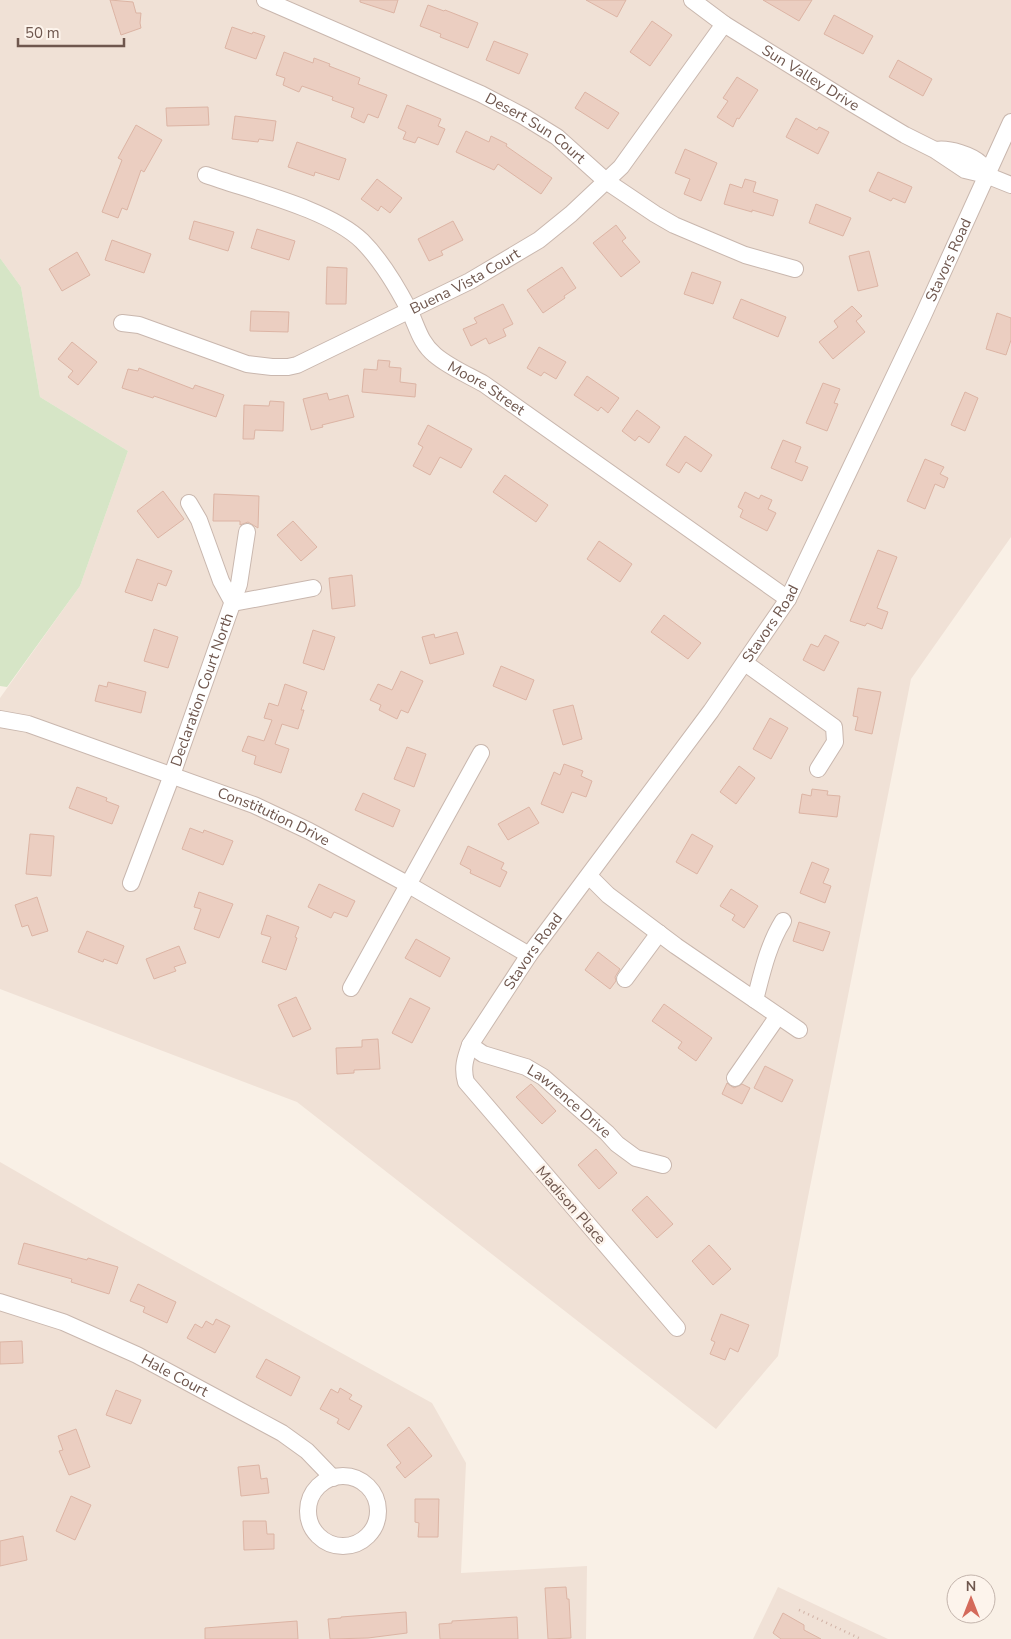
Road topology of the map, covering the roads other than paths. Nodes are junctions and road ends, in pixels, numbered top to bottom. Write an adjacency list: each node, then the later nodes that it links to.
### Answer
1 (265, 0): 7 (street, Desert Sun Court)
2 (692, 0): 3 (street, Sun Valley Drive)
3 (724, 24): 6 (street, Sun Valley Drive); 7 (street, Buena Vista Court)
4 (1011, 122): 6 (street, Stavors Road)
5 (206, 175): 10 (street, Moore Street)
6 (986, 175): 8 (street); 15 (street, Stavors Road)
7 (606, 181): 9 (street, Desert Sun Court); 10 (street, Buena Vista Court)
8 (1011, 186)
9 (795, 269)
10 (410, 312): 11 (street, Buena Vista Court); 15 (street, Moore Street)
11 (122, 323)
12 (189, 503): 16 (street)
13 (247, 532): 16 (street, Declaration Court North)
14 (313, 588): 16 (street)
15 (788, 599): 17 (street, Stavors Road)
16 (233, 603): 21 (street, Declaration Court North)
17 (745, 662): 20 (street); 22 (street, Stavors Road)
18 (0, 719): 21 (street, Constitution Drive)
19 (481, 753): 24 (street)
20 (818, 769)
21 (172, 776): 23 (street, Declaration Court North); 24 (street, Constitution Drive)
22 (588, 876): 26 (street); 27 (street, Stavors Road)
23 (131, 883)
24 (409, 885): 27 (street, Constitution Drive); 29 (street)
25 (784, 921): 30 (street)
26 (659, 933): 28 (street); 30 (street)
27 (530, 955): 33 (street, Stavors Road)
28 (625, 979)
29 (351, 988)
30 (755, 1000): 31 (street)
31 (778, 1016): 32 (street); 34 (street)
32 (798, 1030)
33 (470, 1045): 35 (street, Stavors Road); 36 (street, Lawrence Drive)
34 (735, 1078)
35 (466, 1082): 38 (street, Madison Place)
36 (663, 1165)
37 (0, 1302): 39 (street, Hale Court)
38 (677, 1328)
39 (333, 1478): 39 (street)

